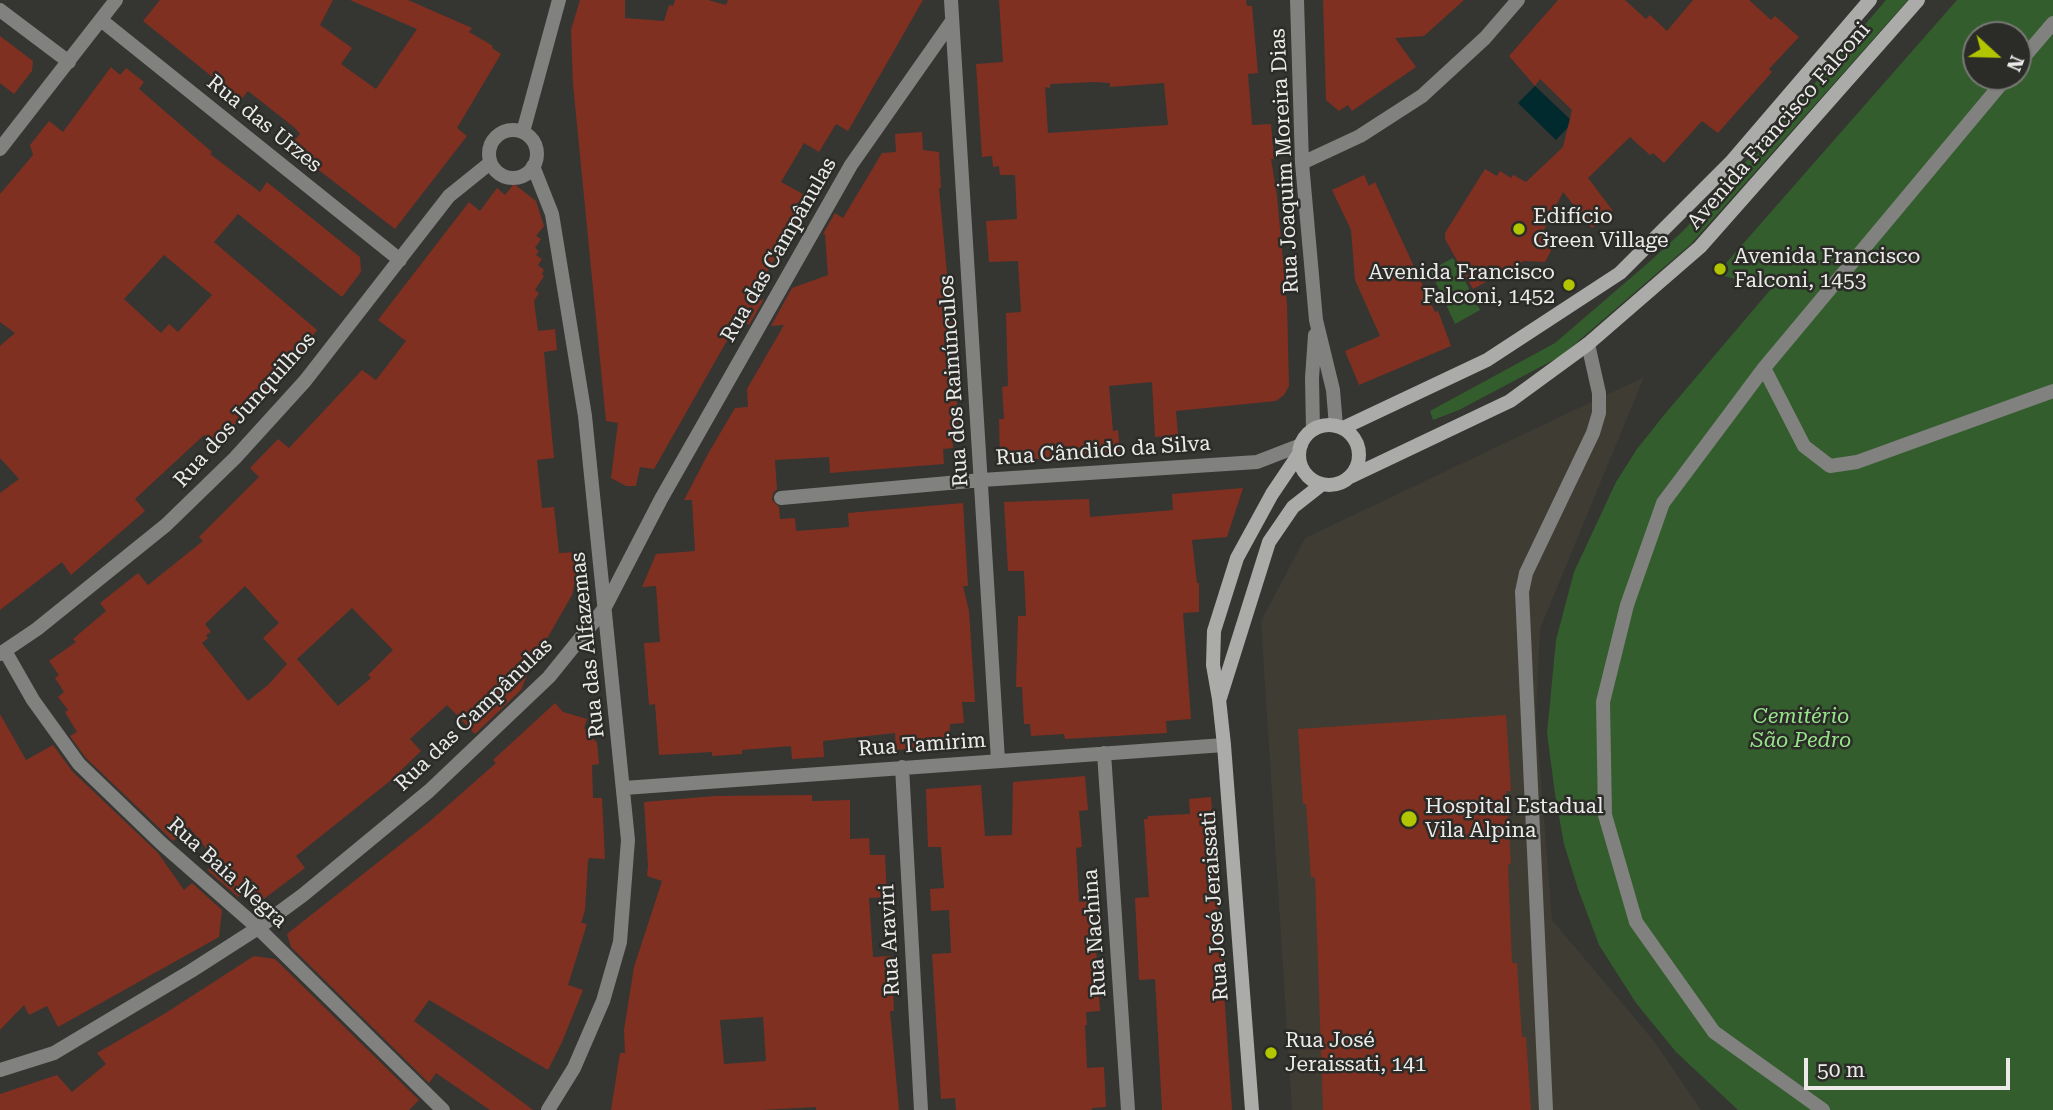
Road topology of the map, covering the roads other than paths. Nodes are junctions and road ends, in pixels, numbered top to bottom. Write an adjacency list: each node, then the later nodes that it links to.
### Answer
1 (116, 0): 9 (street)
2 (559, 0): 15 (street)
3 (951, 0): 10 (street, Rua dos Rainúnculos)
4 (1297, 0): 18 (street, Rua Joaquim Moreira Dias)
5 (1518, 0): 18 (street)
6 (1870, 0): 25 (main road, Avenida Francisco Falconi)
7 (1918, 0): 22 (main road, Avenida Francisco Falconi)
8 (0, 10): 13 (street)
9 (101, 20): 13 (street); 20 (street, Rua das Urzes)
10 (952, 22): 29 (street, Rua dos Rainúnculos); 32 (street, Rua das Campânulas)
11 (2053, 23): 12 (street)
12 (2032, 48)
13 (68, 62): 16 (street)
14 (1995, 91): 23 (street)
15 (523, 132): 17 (street); 19 (street)
16 (0, 149)
17 (491, 163): 19 (street); 20 (street, Rua dos Junquilhos)
18 (1302, 163): 21 (street, Rua Joaquim Moreira Dias)
19 (533, 166): 32 (street, Rua das Alfazemas)
20 (400, 260): 33 (street, Rua dos Junquilhos)
21 (1316, 320): 25 (street, Rua Joaquim Moreira Dias); 26 (street, Rua Joaquim Moreira Dias)
22 (1588, 344): 28 (main road, Avenida Francisco Falconi); 47 (street)
23 (1764, 368): 24 (street); 48 (street)
24 (2053, 391)
25 (1339, 427): 26 (main road); 28 (main road)
26 (1313, 430): 27 (main road)
27 (1300, 450): 29 (street, Rua Cândido da Silva); 30 (main road); 34 (main road)
28 (1350, 477): 30 (main road)
29 (982, 480): 31 (street, Rua Cândido da Silva); 37 (street, Rua dos Rainúnculos)
30 (1321, 485): 34 (main road)
31 (781, 498)
32 (604, 609): 39 (street, Rua das Alfazemas); 40 (street, Rua das Campânulas)
33 (2, 652): 40 (street, Rua Baia Negra)
34 (1219, 699): 35 (main road, Rua José Jeraissati)
35 (1224, 745): 36 (street, Rua Tamirim); 46 (main road, Rua José Jeraissati)
36 (1104, 753): 37 (street, Rua Tamirim); 45 (street, Rua Nachina)
37 (998, 760): 38 (street, Rua Tamirim)
38 (902, 767): 39 (street, Rua Tamirim); 44 (street, Rua Araviri)
39 (624, 788): 43 (street, Rua das Alfazemas)
40 (258, 928): 41 (street, Rua das Campânulas); 42 (street, Rua Baia Negra)
41 (0, 1070)
42 (443, 1110)
43 (548, 1110)
44 (921, 1110)
45 (1128, 1110)
46 (1252, 1110)
47 (1546, 1110)
48 (1823, 1110)

